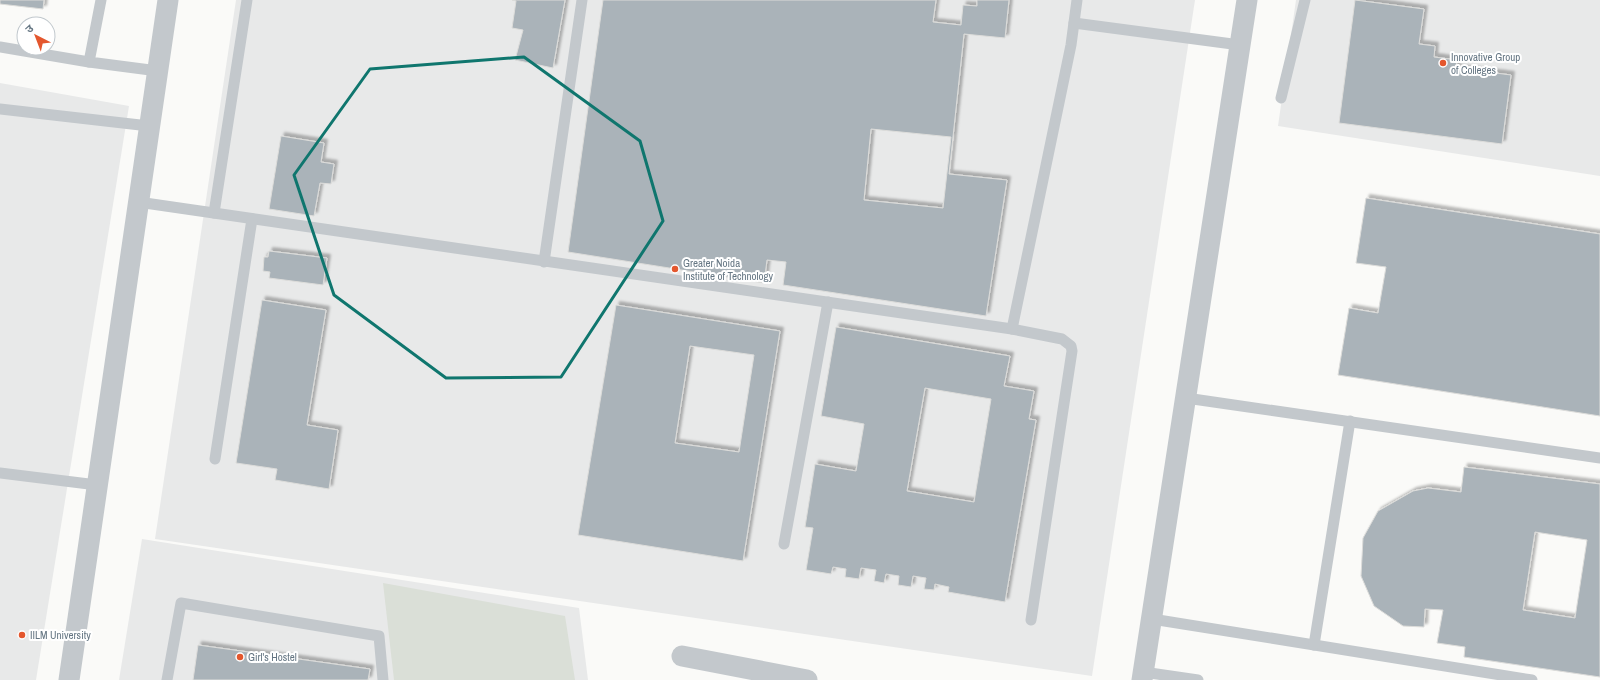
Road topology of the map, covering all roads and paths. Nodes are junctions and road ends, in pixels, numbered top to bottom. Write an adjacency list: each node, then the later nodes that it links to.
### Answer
1 (101, 0): 11 (lane)
2 (168, 0): 12 (street)
3 (247, 0): 17 (lane)
4 (582, 0): 19 (lane)
5 (1077, 0): 8 (lane)
6 (1248, 0): 9 (street)
7 (1305, 0): 13 (lane)
8 (1074, 23): 9 (lane); 21 (lane)
9 (1240, 45): 22 (street)
10 (0, 47): 11 (lane)
11 (89, 62): 12 (lane)
12 (158, 71): 15 (street)
13 (1282, 98)
14 (0, 109): 15 (lane)
15 (149, 126): 16 (street)
16 (138, 202): 17 (lane); 27 (street)
17 (214, 213): 18 (lane)
18 (252, 219): 19 (lane); 25 (lane)
19 (544, 262): 20 (lane)
20 (828, 302): 21 (lane); 28 (lane)
21 (1012, 329): 30 (lane)
22 (1186, 398): 23 (lane); 29 (street)
23 (1350, 422): 24 (lane); 31 (lane)
24 (1600, 458)
25 (215, 459)
26 (0, 473): 27 (lane)
27 (97, 485): 34 (street)
28 (784, 544)
29 (1152, 619): 31 (lane); 33 (street)
30 (1031, 620)
31 (1314, 645): 39 (lane)
32 (682, 656): 37 (street)
33 (1143, 676): 38 (lane)
34 (69, 680)
35 (167, 680): 36 (lane)
36 (383, 680)
37 (807, 680)
38 (1198, 680)
39 (1532, 680)

